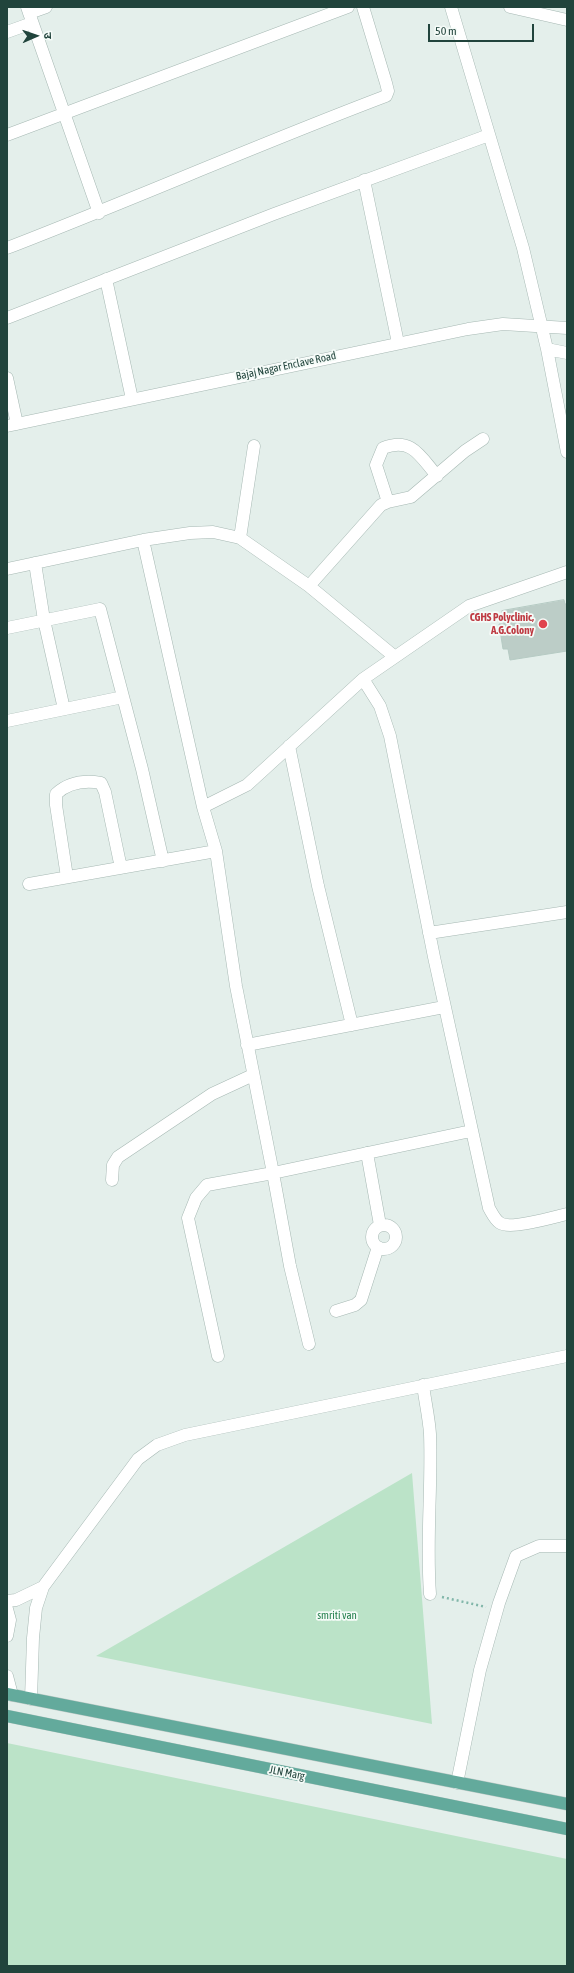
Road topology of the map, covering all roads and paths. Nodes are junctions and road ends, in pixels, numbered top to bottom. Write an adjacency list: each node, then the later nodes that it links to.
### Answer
1 (46, 7): 6 (street)
2 (348, 7): 9 (street)
3 (363, 7): 13 (street)
4 (451, 7): 11 (street)
5 (510, 7): 7 (street)
6 (29, 14): 8 (street); 9 (street)
7 (567, 20)
8 (7, 32)
9 (64, 115): 10 (street); 13 (street)
10 (7, 135)
11 (489, 135): 12 (street); 17 (street)
12 (364, 180): 15 (street); 19 (street)
13 (99, 212): 14 (street)
14 (7, 248)
15 (106, 279): 16 (street); 23 (street)
16 (7, 318)
17 (541, 326): 18 (street, Bajaj Nagar Enclave Road); 19 (street, Bajaj Nagar Enclave Road); 20 (street)
18 (567, 328)
19 (398, 343): 23 (street, Bajaj Nagar Enclave Road)
20 (547, 349): 21 (street); 27 (street)
21 (567, 353)
22 (7, 378): 24 (street)
23 (132, 399): 24 (street, Bajaj Nagar Enclave Road)
24 (12, 425)
25 (483, 439): 28 (street)
26 (254, 446): 30 (street)
27 (567, 452)
28 (437, 476): 29 (street); 29 (street)
29 (388, 502): 35 (street)
30 (240, 538): 31 (street); 35 (street)
31 (143, 540): 32 (street); 44 (street)
32 (34, 563): 33 (street); 36 (street)
33 (7, 569)
34 (567, 572): 38 (street)
35 (309, 586): 38 (street)
36 (44, 620): 37 (street); 40 (street); 41 (street)
37 (7, 628)
38 (395, 657): 39 (street)
39 (363, 679): 43 (street); 51 (street)
40 (123, 697): 41 (street); 46 (street)
41 (64, 709): 42 (street)
42 (7, 721)
43 (289, 746): 44 (street); 53 (street)
44 (203, 807): 45 (street)
45 (216, 851): 46 (street); 54 (street)
46 (163, 861): 47 (street)
47 (121, 868): 48 (street); 48 (street)
48 (67, 877): 49 (street)
49 (29, 884)
50 (567, 915): 51 (street)
51 (429, 933): 52 (street)
52 (444, 1007): 53 (street); 56 (street)
53 (352, 1025): 54 (street)
54 (248, 1045): 55 (street)
55 (254, 1075): 58 (street); 59 (street)
56 (471, 1131): 57 (street); 60 (street)
57 (367, 1153): 58 (street); 61 (street)
58 (273, 1173): 64 (street); 65 (street)
59 (112, 1180)
60 (567, 1214)
61 (380, 1225): 62 (street); 62 (street)
62 (378, 1247): 63 (street)
63 (336, 1311)
64 (309, 1344)
65 (218, 1356)
66 (567, 1356): 67 (street)
67 (423, 1385): 69 (street); 70 (street)
68 (567, 1546): 73 (street)
69 (43, 1587): 71 (street); 77 (street)
70 (430, 1594): 73 (path)
71 (7, 1601)
72 (7, 1609): 74 (street)
73 (497, 1609): 79 (street)
74 (7, 1636)
75 (7, 1676): 76 (street)
76 (10, 1695): 77 (main road)
77 (31, 1699): 79 (main road)
78 (7, 1716): 81 (main road, JLN Marg)
79 (457, 1783): 80 (main road)
80 (567, 1804)
81 (567, 1829)

